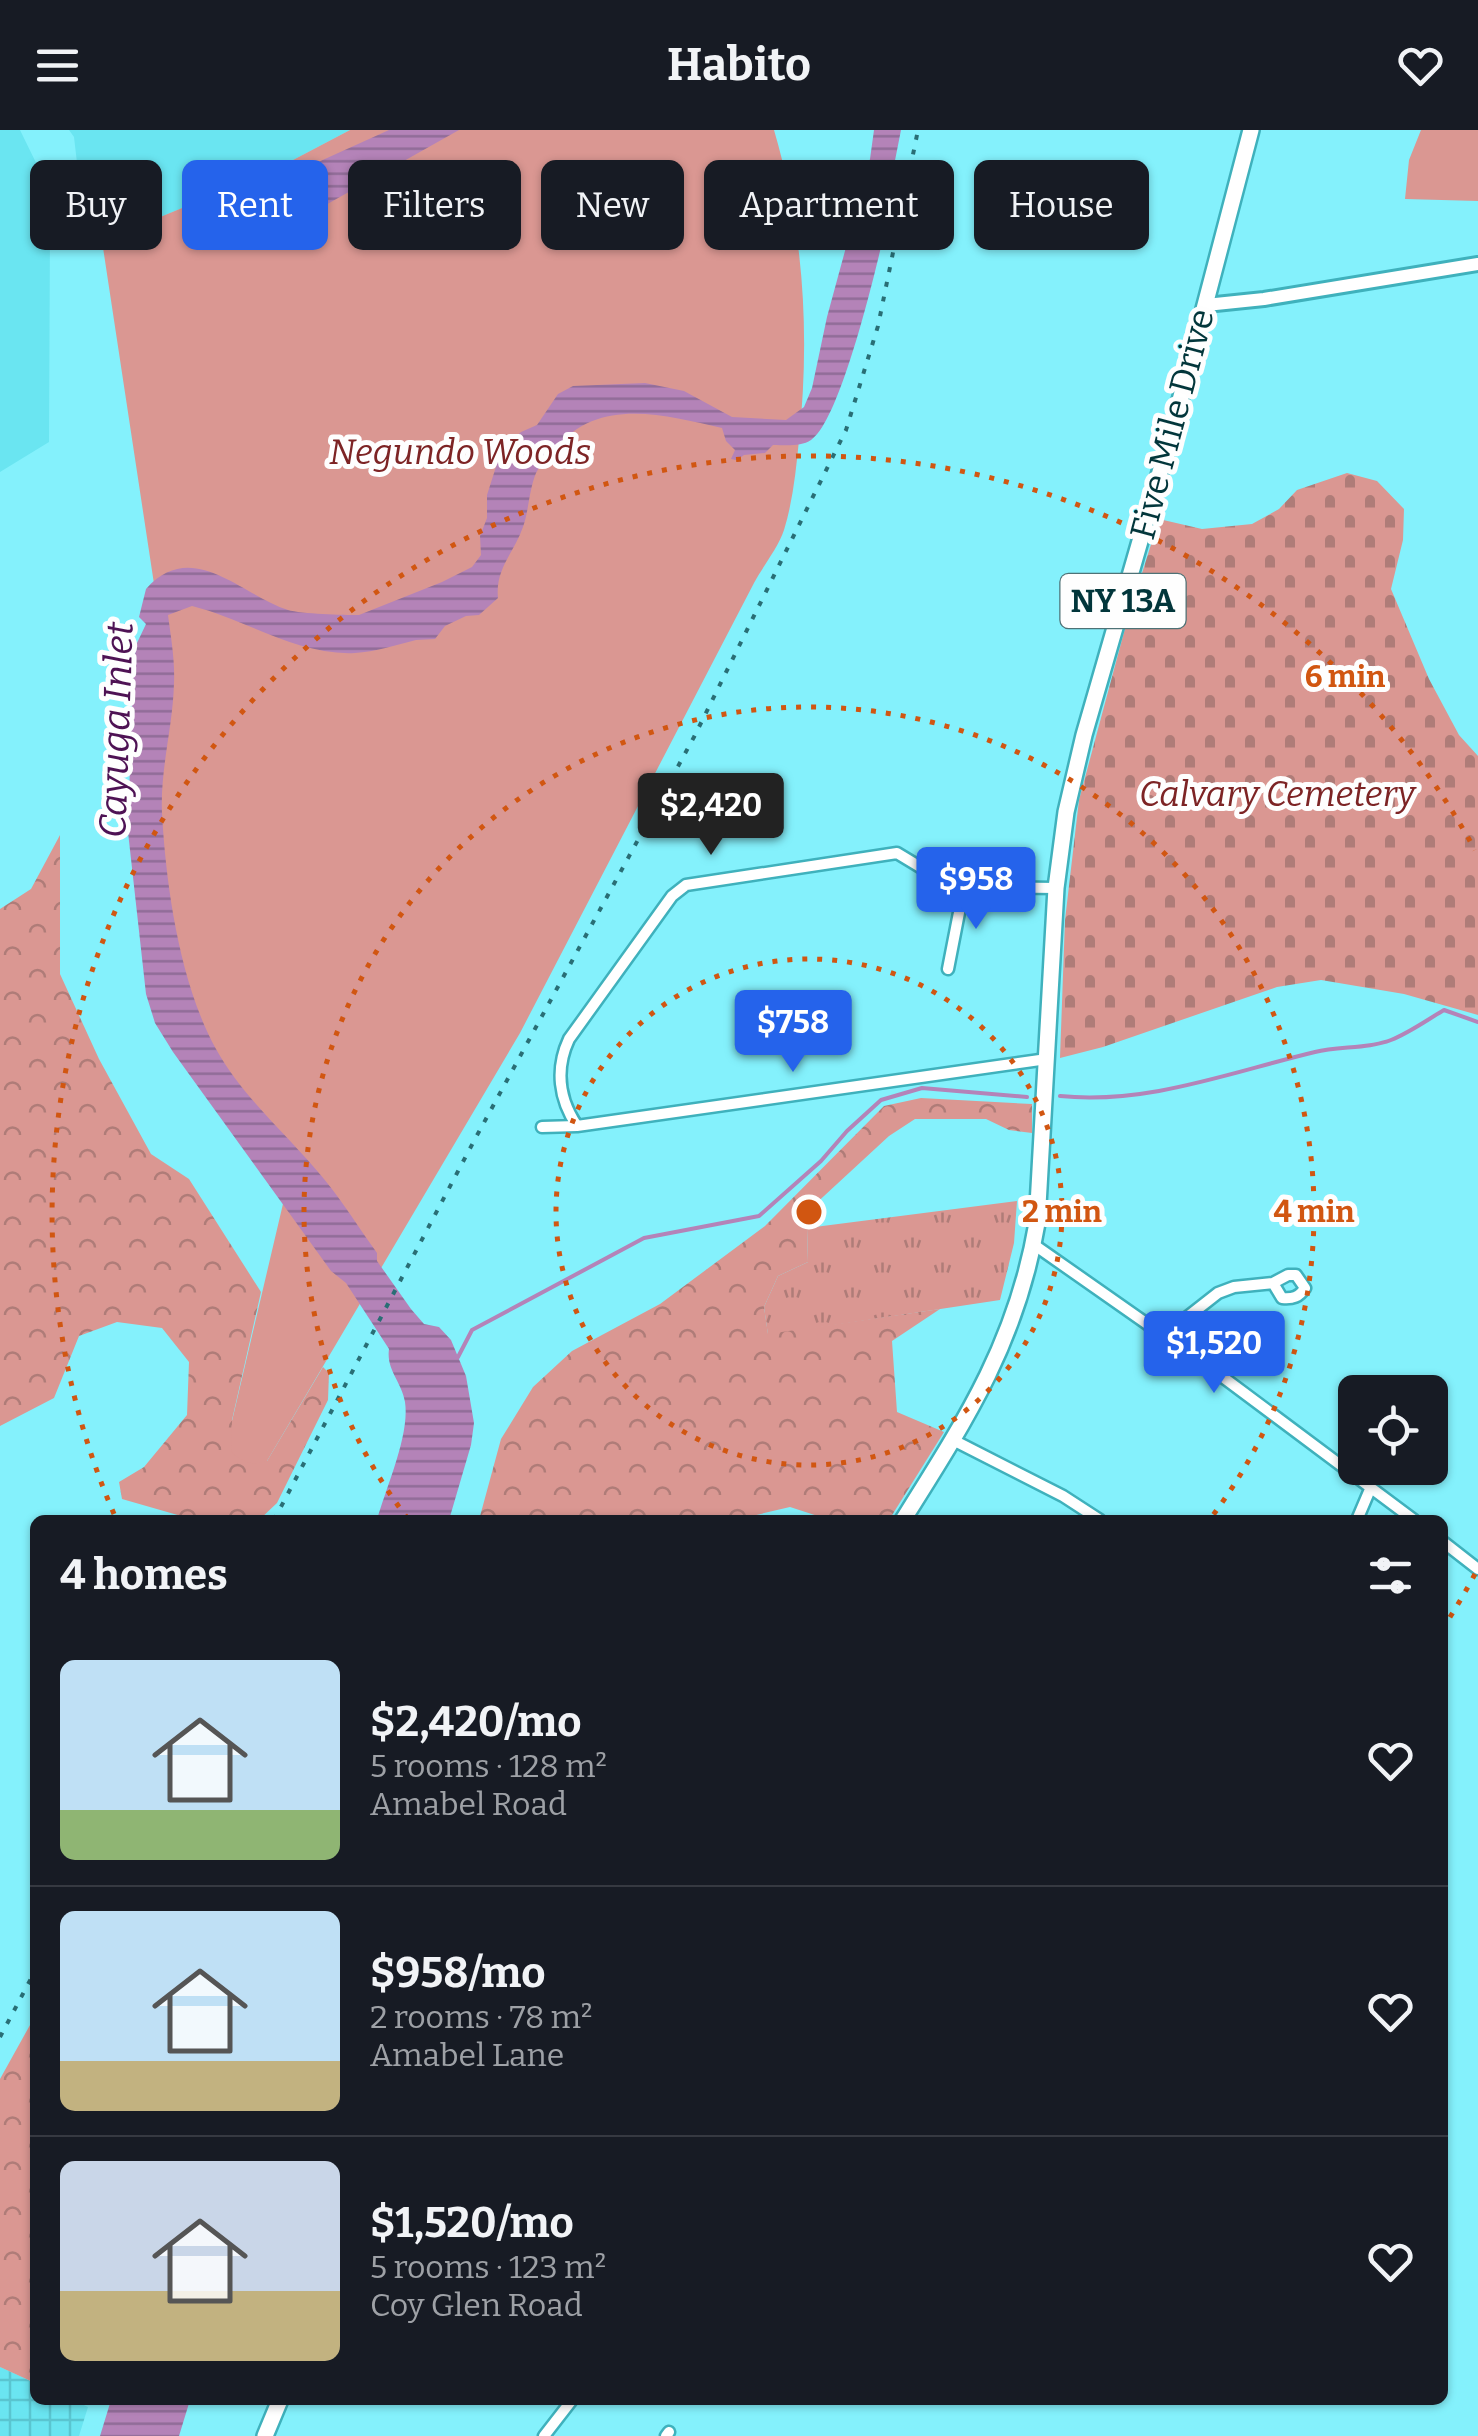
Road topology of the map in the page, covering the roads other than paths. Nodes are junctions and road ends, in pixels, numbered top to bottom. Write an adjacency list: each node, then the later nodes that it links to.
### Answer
1 (1251, 130): 3 (main road, Five Mile Drive / NY 13A)
2 (1478, 264): 3 (street)
3 (1206, 304): 5 (main road, Five Mile Drive / NY 13A)
4 (964, 887): 5 (street); 6 (street); 8 (street)
5 (1056, 888): 7 (main road, Five Mile Drive / NY 13A)
6 (948, 969)
7 (1047, 1059): 8 (street); 10 (main road, Five Mile Drive / NY 13A)
8 (577, 1126): 9 (street)
9 (542, 1128)
10 (1034, 1244): 12 (street); 13 (main road, Five Mile Drive / NY 13A)
11 (1273, 1283): 12 (street)
12 (1167, 1339): 14 (street)
13 (953, 1440): 15 (main road, Five Mile Drive / NY 13A); 16 (street)
14 (1370, 1487): 17 (street); 18 (street)
15 (906, 1515)
16 (1092, 1515)
17 (1359, 1515)
18 (1407, 1515)
19 (1448, 1546): 20 (street)
20 (1478, 1569)
21 (278, 2405): 23 (main road)
22 (568, 2405): 24 (street)
23 (264, 2436)
24 (544, 2436)

